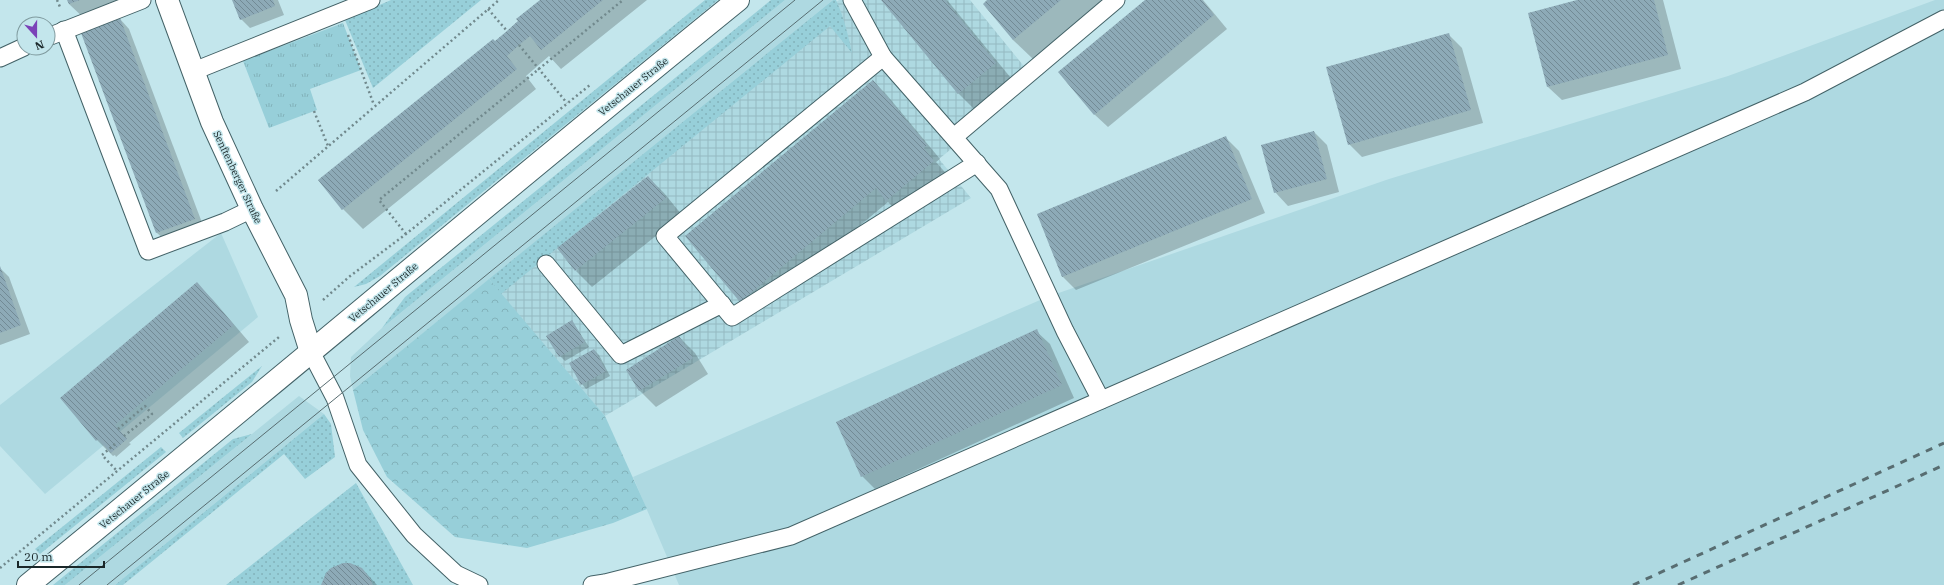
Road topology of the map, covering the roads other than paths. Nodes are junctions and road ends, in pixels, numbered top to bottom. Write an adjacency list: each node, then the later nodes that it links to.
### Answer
1 (142, 0): 8 (lane)
2 (167, 0): 13 (street, Senftenberger Straße)
3 (371, 0): 13 (lane)
4 (738, 0): 19 (street, Vetschauer Straße)
5 (852, 0): 11 (lane)
6 (1116, 0): 14 (lane)
7 (1944, 19): 20 (lane)
8 (64, 30): 9 (lane); 16 (lane)
9 (56, 34)
10 (16, 51): 12 (lane)
11 (883, 57): 14 (lane); 18 (lane)
12 (0, 58)
13 (194, 70): 16 (street, Senftenberger Straße)
14 (954, 137): 15 (lane)
15 (977, 163): 18 (lane); 20 (lane)
16 (252, 209): 19 (street, Senftenberger Straße)
17 (546, 264): 18 (lane)
18 (722, 304)
19 (311, 352): 21 (street, Vetschauer Straße); 22 (lane)
20 (1101, 400): 23 (lane)
21 (28, 585)
22 (479, 585)
23 (592, 585)

